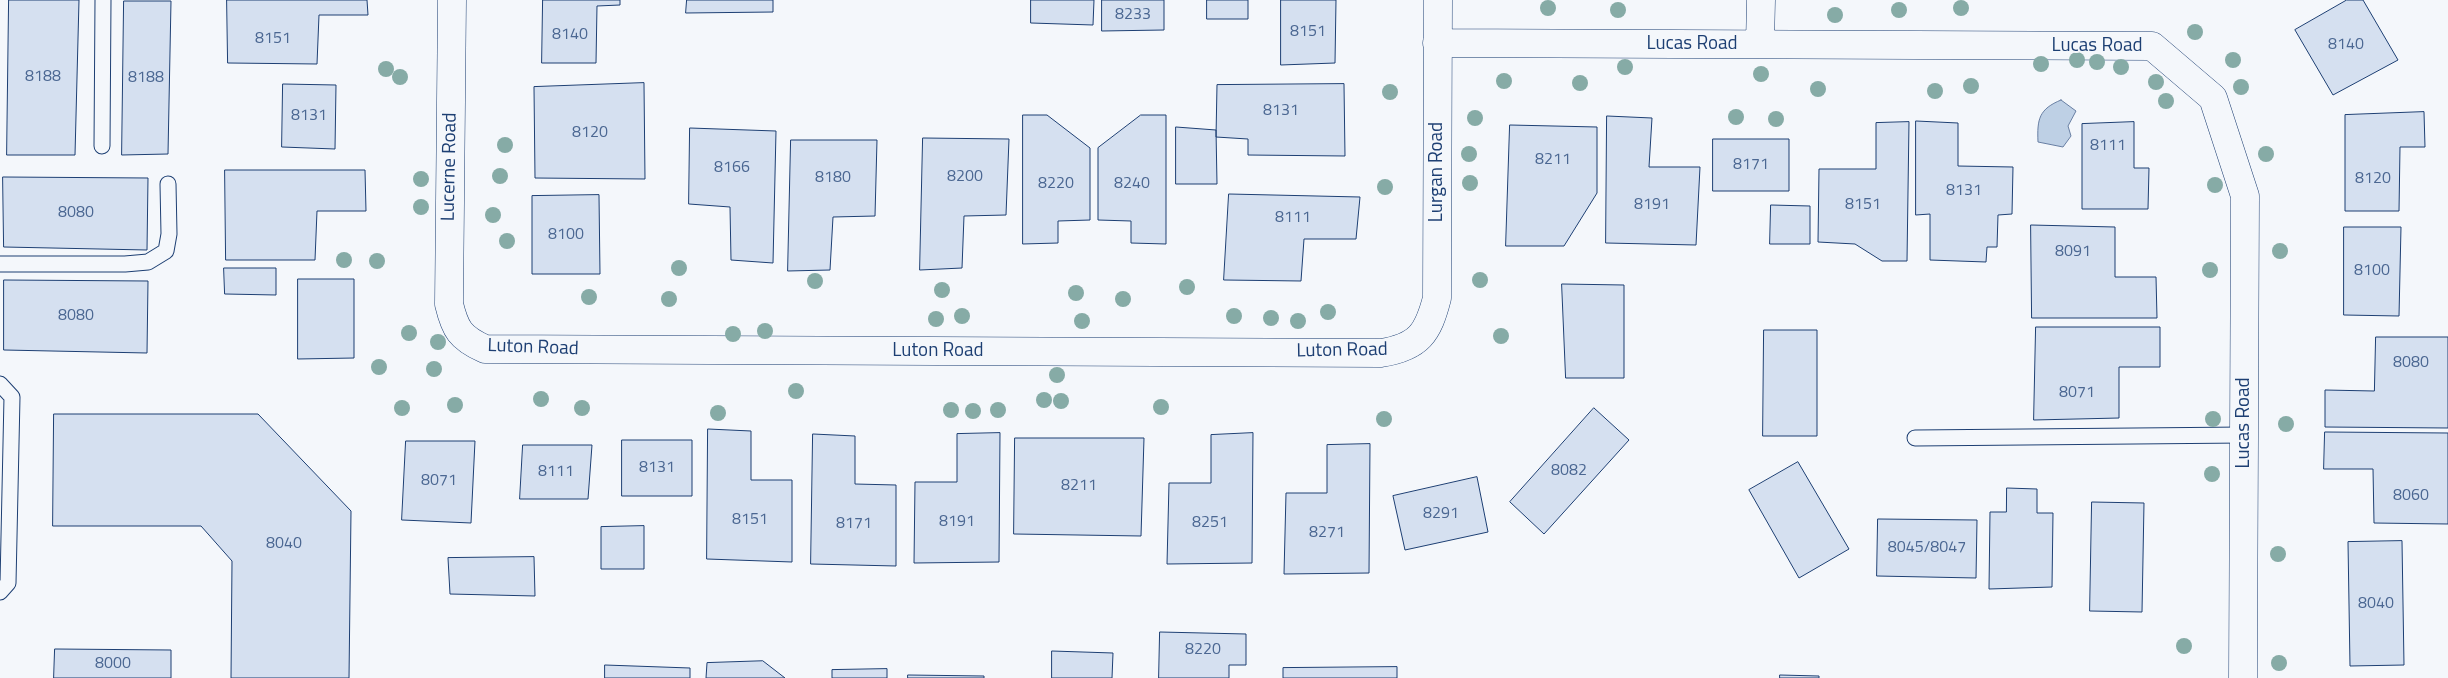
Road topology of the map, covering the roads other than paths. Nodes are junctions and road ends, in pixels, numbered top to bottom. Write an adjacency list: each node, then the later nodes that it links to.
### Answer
1 (103, 0): 7 (lane)
2 (452, 0): 10 (street, Lucerne Road)
3 (1438, 0): 5 (street, Lurgan Road)
4 (1761, 0): 6 (street)
5 (1437, 43): 6 (street, Lucas Road); 11 (street, Lurgan Road)
6 (1760, 44): 13 (street, Lucas Road)
7 (102, 146)
8 (168, 184): 9 (lane)
9 (0, 264)
10 (458, 333): 11 (street, Luton Road)
11 (1418, 339)
12 (0, 384): 15 (lane)
13 (2244, 435): 14 (lane); 16 (street, Lucas Road)
14 (1915, 438)
15 (0, 592)
16 (2242, 678)

